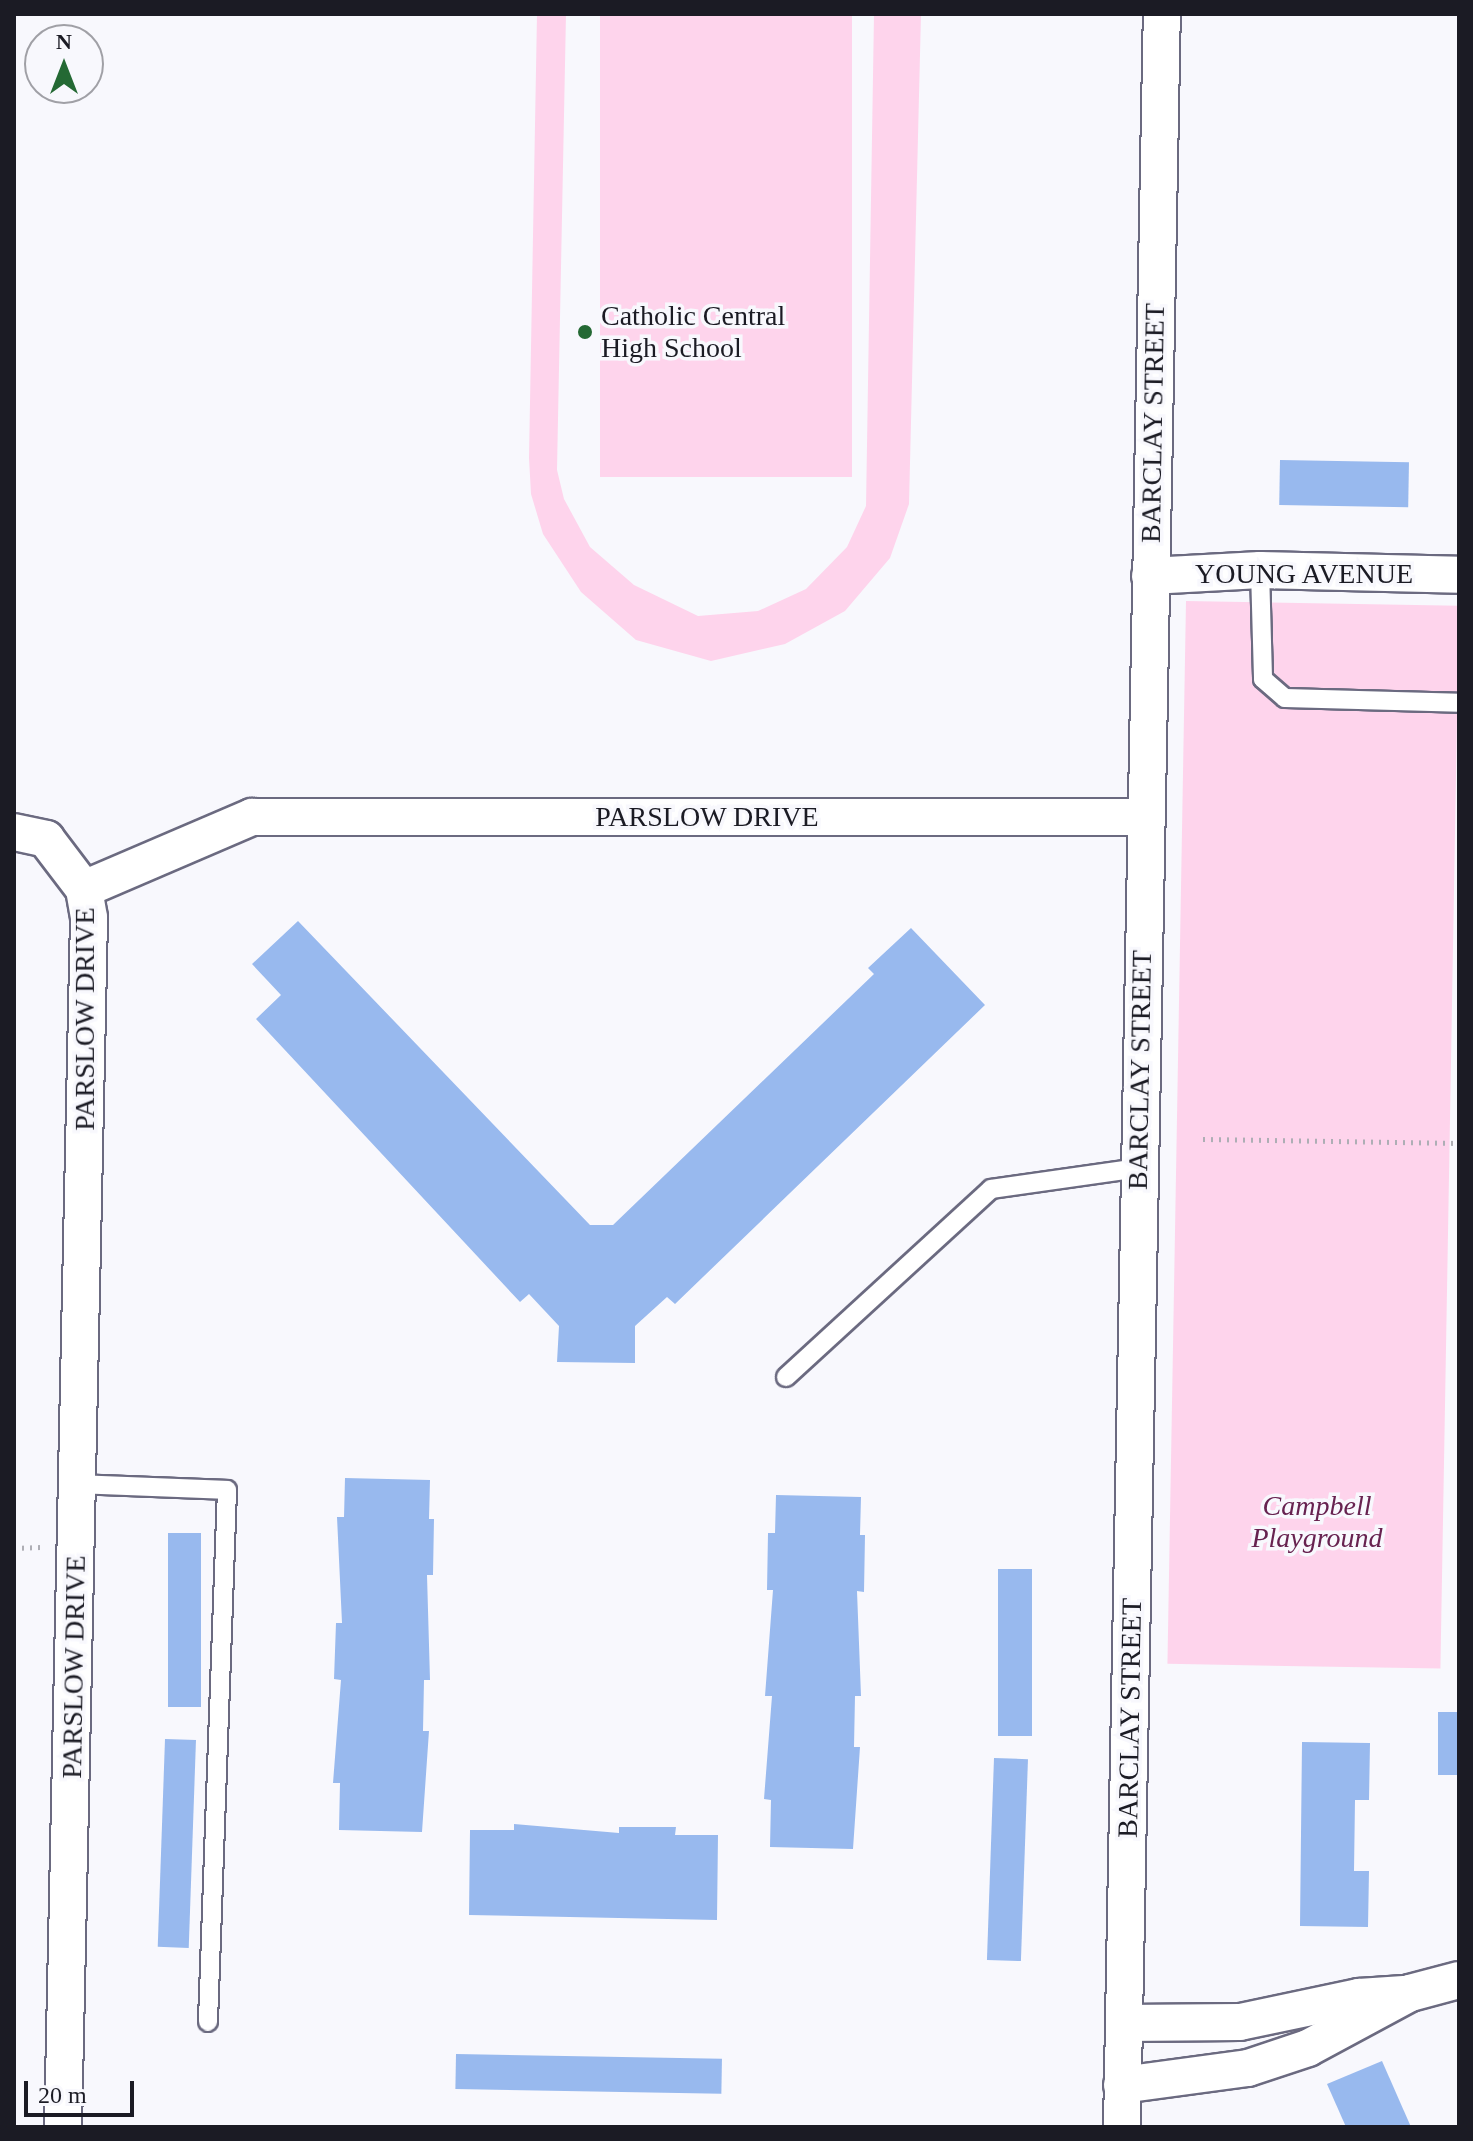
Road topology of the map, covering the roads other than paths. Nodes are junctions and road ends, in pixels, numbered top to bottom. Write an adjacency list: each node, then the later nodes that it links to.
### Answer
1 (1162, 14): 4 (street, BARCLAY STREET)
2 (1260, 570): 3 (street, YOUNG AVENUE); 4 (street, YOUNG AVENUE); 5 (lane)
3 (1459, 575)
4 (1150, 576): 6 (street, BARCLAY STREET)
5 (1459, 703)
6 (1143, 817): 8 (street, PARSLOW DRIVE); 9 (street, BARCLAY STREET)
7 (14, 832): 8 (street)
8 (84, 889): 11 (street, PARSLOW DRIVE)
9 (1139, 1168): 10 (lane); 15 (street, BARCLAY STREET)
10 (786, 1377)
11 (78, 1484): 14 (lane); 17 (street, PARSLOW DRIVE)
12 (1459, 1980): 13 (street)
13 (1410, 1993): 15 (street); 16 (street)
14 (208, 2022)
15 (1124, 2023): 16 (street, BARCLAY STREET)
16 (1122, 2085): 18 (street, BARCLAY STREET)
17 (63, 2127)
18 (1122, 2127)

